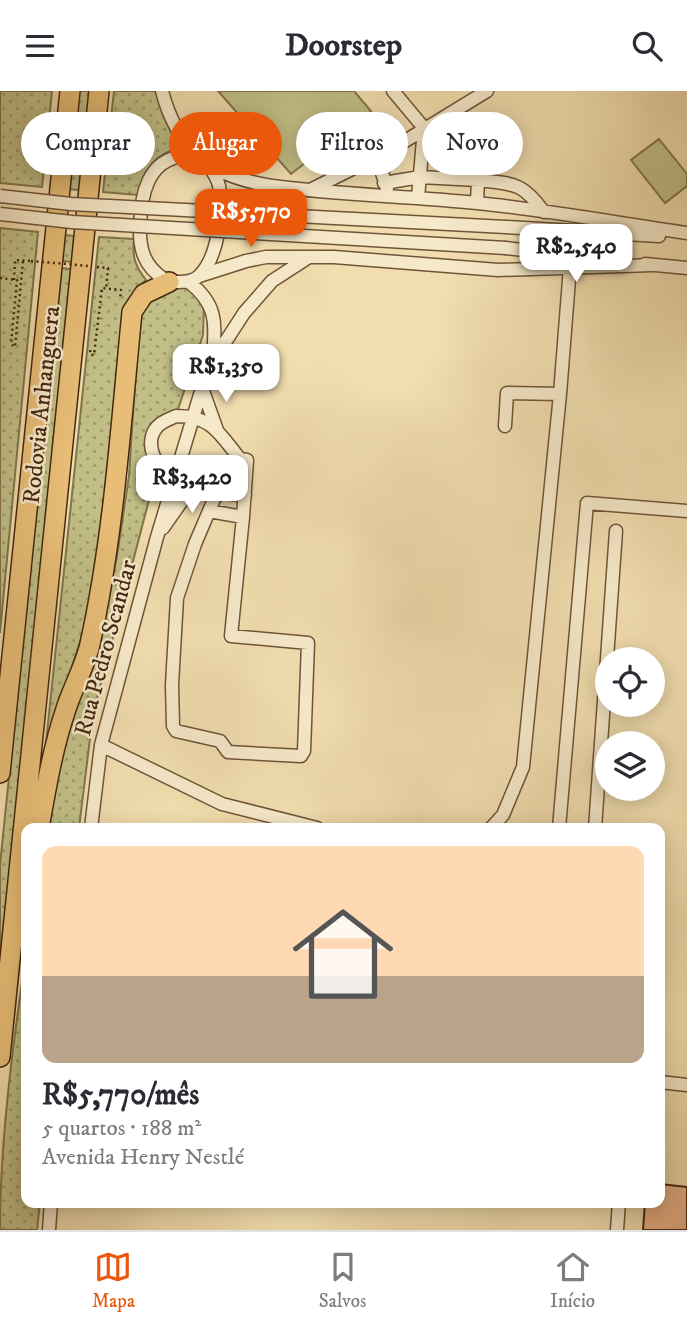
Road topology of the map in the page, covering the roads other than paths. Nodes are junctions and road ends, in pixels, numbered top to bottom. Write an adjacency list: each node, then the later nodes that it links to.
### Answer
1 (70, 91): 48 (highway, Rodovia Anhanguera)
2 (99, 91): 49 (highway, Rodovia Anhanguera)
3 (162, 91): 6 (street)
4 (393, 91): 8 (street)
5 (486, 91): 7 (street)
6 (169, 112)
7 (451, 112)
8 (422, 126)
9 (422, 152): 15 (street)
10 (169, 160): 31 (street)
11 (214, 175): 30 (street)
12 (233, 175): 18 (street)
13 (340, 175): 18 (street)
14 (382, 175): 17 (street)
15 (420, 177): 16 (street); 17 (street); 21 (street)
16 (478, 180): 22 (street); 23 (street)
17 (384, 183): 19 (street)
18 (310, 190): 19 (street)
19 (391, 195): 21 (street)
20 (0, 196): 25 (street, bridge)
21 (418, 198): 22 (street)
22 (477, 203): 23 (street)
23 (544, 212): 25 (street)
24 (0, 214): 27 (street, bridge)
25 (687, 236)
26 (309, 257): 28 (street); 30 (street); 32 (street, Rua Pedro Scandar)
27 (653, 265): 28 (street); 29 (street)
28 (570, 267): 34 (street)
29 (687, 268)
30 (194, 279): 31 (street); 32 (street, Rua Pedro Scandar)
31 (169, 282): 50 (highway)
32 (213, 361): 33 (street, Rua Pedro Scandar)
33 (202, 388): 35 (street, Rua Pedro Scandar); 37 (street)
34 (560, 394): 36 (street); 53 (street)
35 (193, 416): 37 (street); 39 (street, Rua Pedro Scandar); 39 (street)
36 (505, 426)
37 (217, 430): 38 (street)
38 (240, 459): 40 (street); 41 (street)
39 (175, 475): 40 (street); 46 (street, Rua Pedro Scandar)
40 (200, 475): 46 (street)
41 (245, 495): 42 (street); 44 (street)
42 (209, 511): 44 (street); 44 (street)
43 (687, 511): 54 (street)
44 (243, 517)
45 (616, 531): 55 (street)
46 (157, 537): 47 (street, Rua Pedro Scandar)
47 (101, 745): 51 (street, Rua Pedro Scandar); 52 (street)
48 (0, 773)
49 (24, 823)
50 (40, 823)
51 (92, 823)
52 (297, 823)
53 (496, 823)
54 (559, 823)
55 (595, 823)
56 (21, 855): 58 (highway, Rodovia Anhanguera)
57 (21, 923): 58 (highway)
58 (5, 1012): 59 (highway, Rodovia Anhanguera)
59 (0, 1057)
60 (665, 1083): 61 (street)
61 (687, 1085)
62 (51, 1208): 64 (street)
63 (619, 1208): 65 (street)
64 (49, 1230)
65 (617, 1230)

